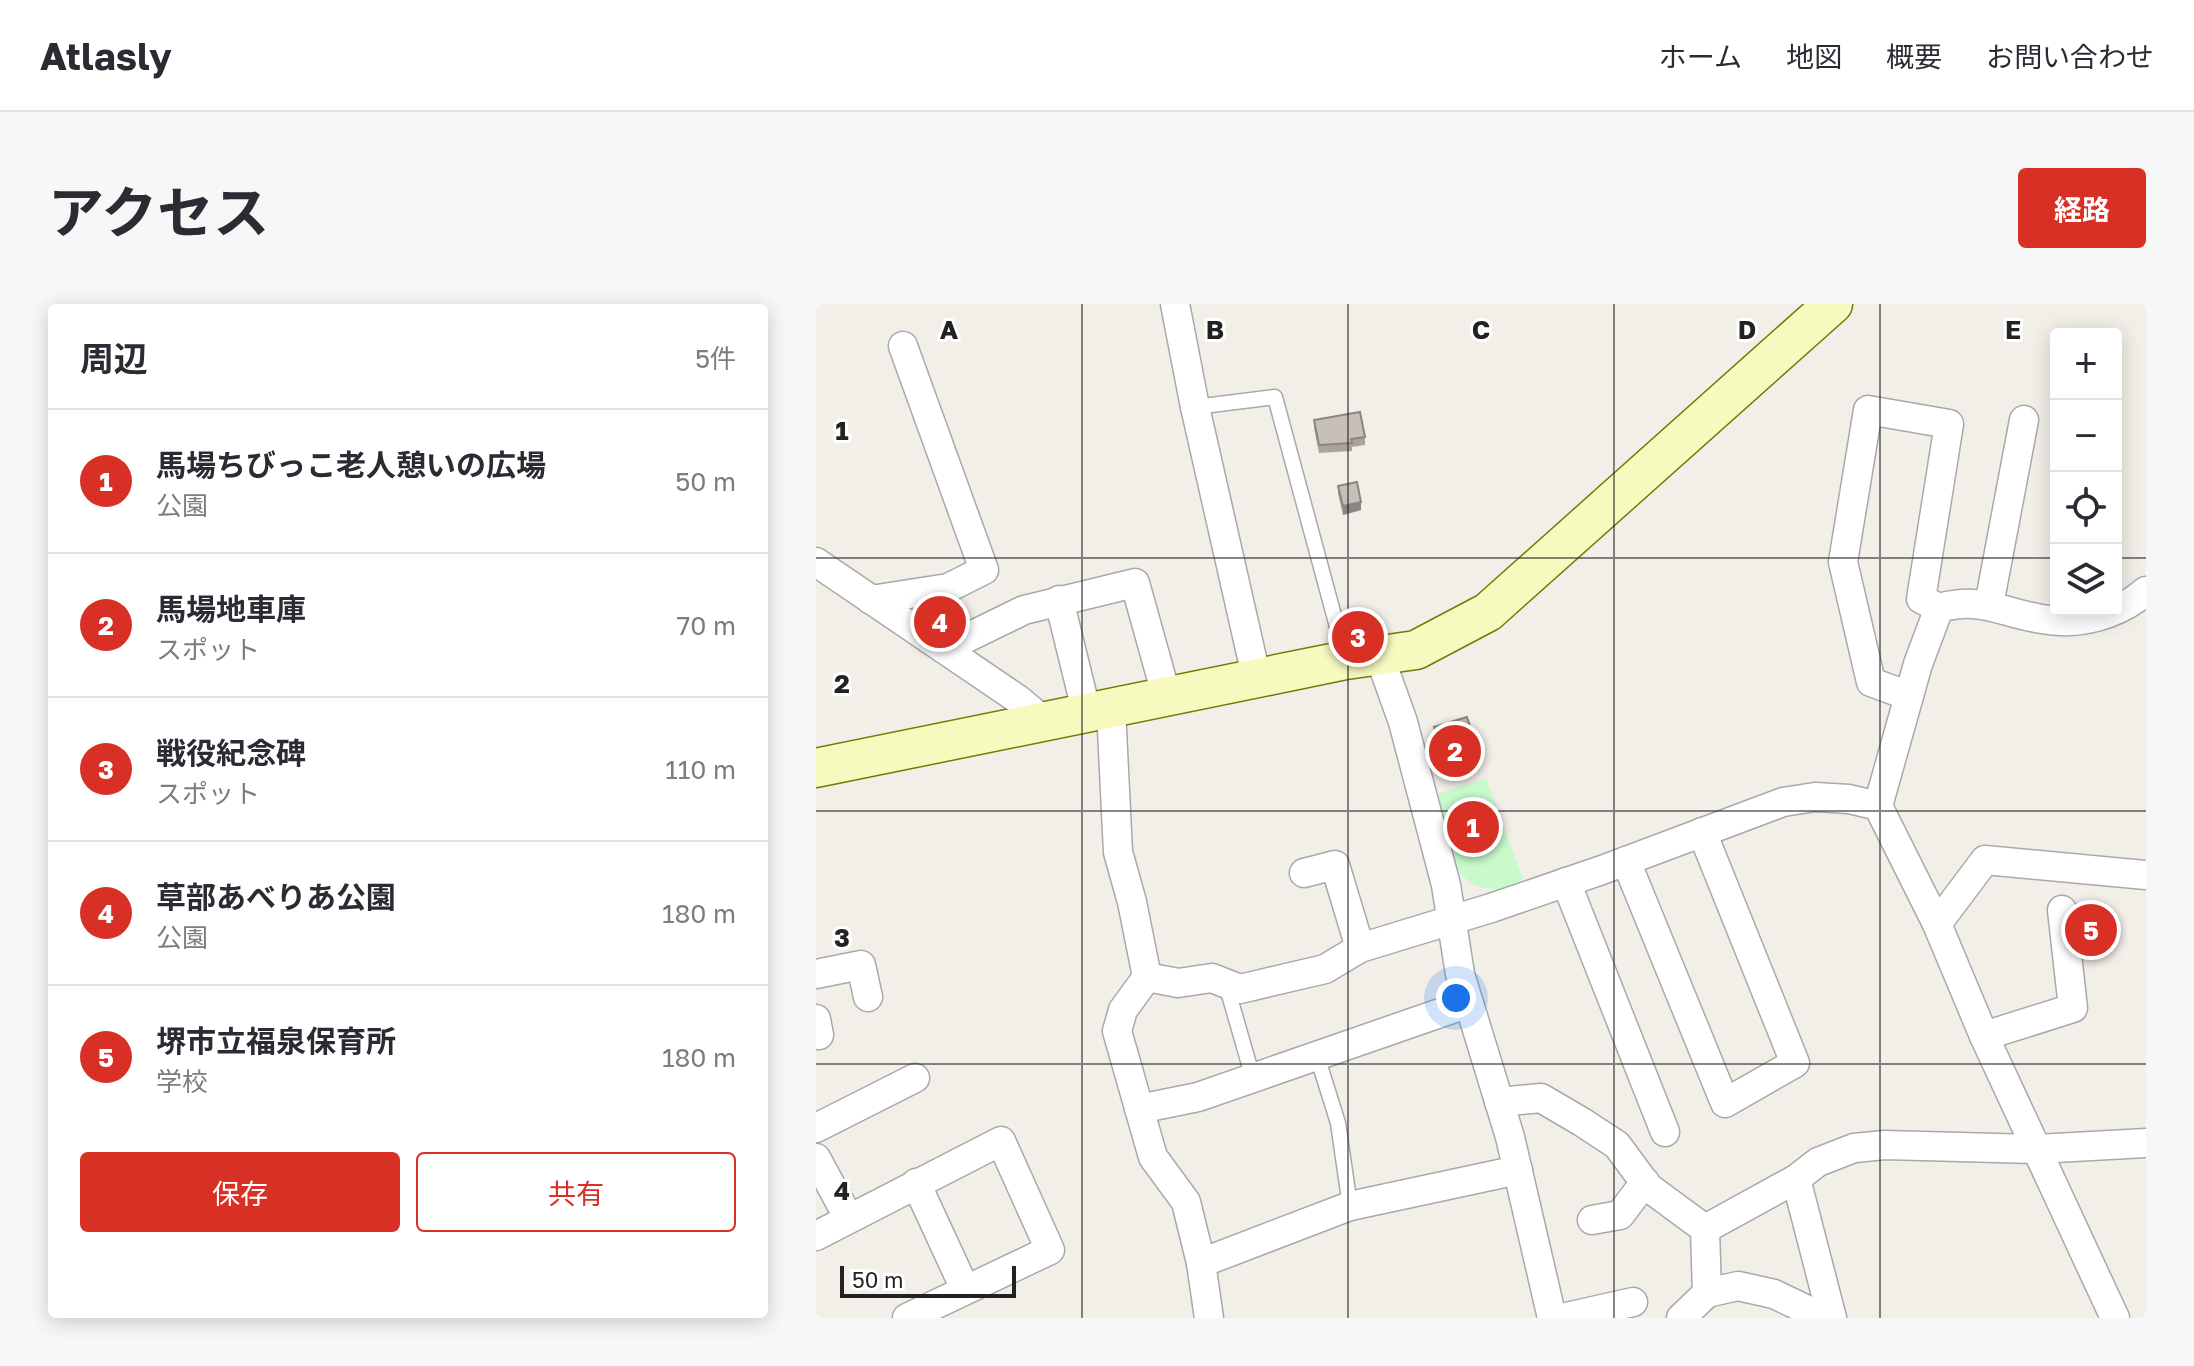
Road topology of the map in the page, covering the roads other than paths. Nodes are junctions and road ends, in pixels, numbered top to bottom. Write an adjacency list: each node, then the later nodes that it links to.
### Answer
1 (1175, 304): 4 (street)
2 (1833, 304): 13 (street)
3 (903, 346): 8 (street)
4 (1195, 407): 13 (lane); 14 (street)
5 (2024, 420): 10 (street)
6 (816, 562): 8 (street)
7 (2146, 591): 10 (street)
8 (871, 600): 12 (street)
9 (1059, 600): 12 (street); 16 (street); 17 (street)
10 (1989, 605): 11 (street)
11 (1939, 608): 15 (street); 15 (street)
12 (944, 649): 18 (street)
13 (1362, 658): 14 (street); 27 (street)
14 (1257, 680): 16 (street)
15 (1909, 696): 20 (street)
16 (1167, 698): 17 (street)
17 (1099, 711): 18 (street); 31 (street)
18 (1045, 722): 19 (street)
19 (816, 768)
20 (1878, 806): 21 (street); 28 (street)
21 (1702, 832): 22 (street); 22 (street)
22 (1626, 861): 25 (street)
23 (1304, 873): 29 (street)
24 (2146, 875): 28 (street)
25 (1566, 882): 27 (street); 42 (street)
26 (2062, 910): 35 (street)
27 (1452, 920): 29 (street); 34 (street)
28 (1937, 924): 35 (street)
29 (1360, 948): 32 (street)
30 (816, 974): 33 (street)
31 (1147, 977): 32 (street); 40 (street)
32 (1226, 984): 38 (lane)
33 (868, 997)
34 (1469, 1003): 36 (street); 39 (street)
35 (1984, 1036): 44 (street)
36 (1317, 1056): 38 (street); 50 (lane)
37 (915, 1078): 41 (street)
38 (1253, 1078): 40 (street)
39 (1499, 1102): 46 (street); 48 (street)
40 (1139, 1109): 55 (street)
41 (816, 1128)
42 (1665, 1132)
43 (2146, 1143): 44 (street)
44 (2037, 1149): 47 (street); 67 (street)
45 (816, 1158): 51 (street)
46 (1518, 1170): 50 (street); 62 (street)
47 (1796, 1179): 53 (street); 66 (street)
48 (1645, 1182): 52 (street); 53 (street)
49 (916, 1183): 51 (street); 56 (street); 56 (street)
50 (1350, 1206): 55 (street)
51 (848, 1217): 54 (street)
52 (1592, 1220)
53 (1705, 1229): 57 (street)
54 (816, 1236)
55 (1201, 1263): 61 (street)
56 (965, 1289): 59 (street)
57 (1707, 1293): 64 (street); 65 (street)
58 (1633, 1302): 63 (street)
59 (934, 1311): 60 (street)
60 (907, 1318)
61 (1209, 1318)
62 (1552, 1318)
63 (1562, 1318)
64 (1681, 1318)
65 (1824, 1318)
66 (1832, 1318)
67 (2115, 1318)

